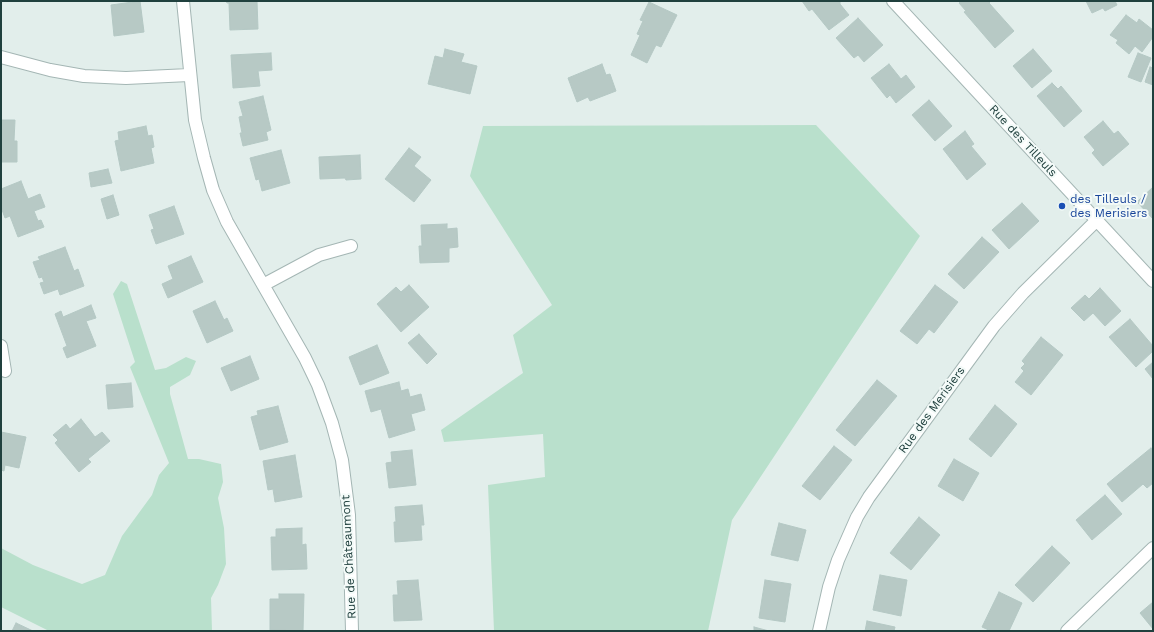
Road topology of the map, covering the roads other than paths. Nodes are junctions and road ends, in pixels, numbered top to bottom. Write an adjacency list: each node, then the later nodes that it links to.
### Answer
1 (183, 1): 4 (street, Rue de Châteaumont)
2 (893, 1): 5 (street, Rue des Tilleuls)
3 (1, 57): 4 (street)
4 (189, 75): 8 (street, Rue de Châteaumont)
5 (1096, 221): 7 (street, Rue des Tilleuls); 14 (street, Rue des Merisiers)
6 (351, 246): 8 (street)
7 (1153, 281)
8 (263, 285): 13 (street, Rue de Châteaumont)
9 (1, 346): 10 (street)
10 (5, 371)
11 (1153, 548): 12 (street)
12 (1069, 630)
13 (352, 631)
14 (819, 631)

